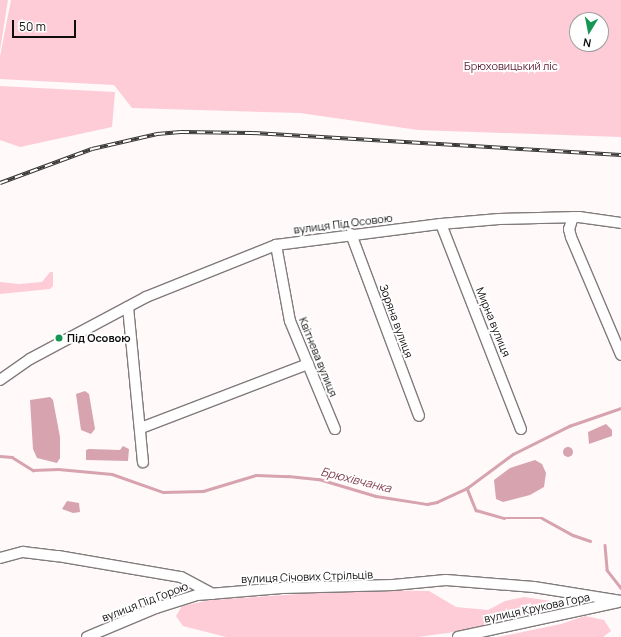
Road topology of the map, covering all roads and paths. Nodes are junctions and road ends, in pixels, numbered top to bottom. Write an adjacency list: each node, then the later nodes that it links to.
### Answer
1 (572, 217): 2 (street, вулиця Під Осовою); 3 (street, вулиця Під Осовою); 7 (street)
2 (621, 223)
3 (442, 224): 4 (street, вулиця Під Осовою); 13 (street, Мирна вулиця)
4 (351, 234): 5 (street, вулиця Під Осовою); 10 (street, Зоряна вулиця)
5 (276, 245): 6 (street, вулиця Під Осовою); 8 (street, Квітнева вулиця)
6 (128, 307): 9 (street, вулиця Під Осовою); 11 (street)
7 (621, 355)
8 (308, 364): 11 (street); 12 (street, Квітнева вулиця)
9 (0, 380)
10 (419, 416)
11 (141, 428): 14 (street)
12 (335, 429)
13 (521, 429)
14 (143, 462)
15 (0, 558): 16 (street)
16 (213, 594): 17 (street, вулиця Січових Стрільців); 18 (street, вулиця Під Горою)
17 (621, 601): 19 (street, вулиця Крукова Гора)
18 (87, 637)
19 (458, 637)

